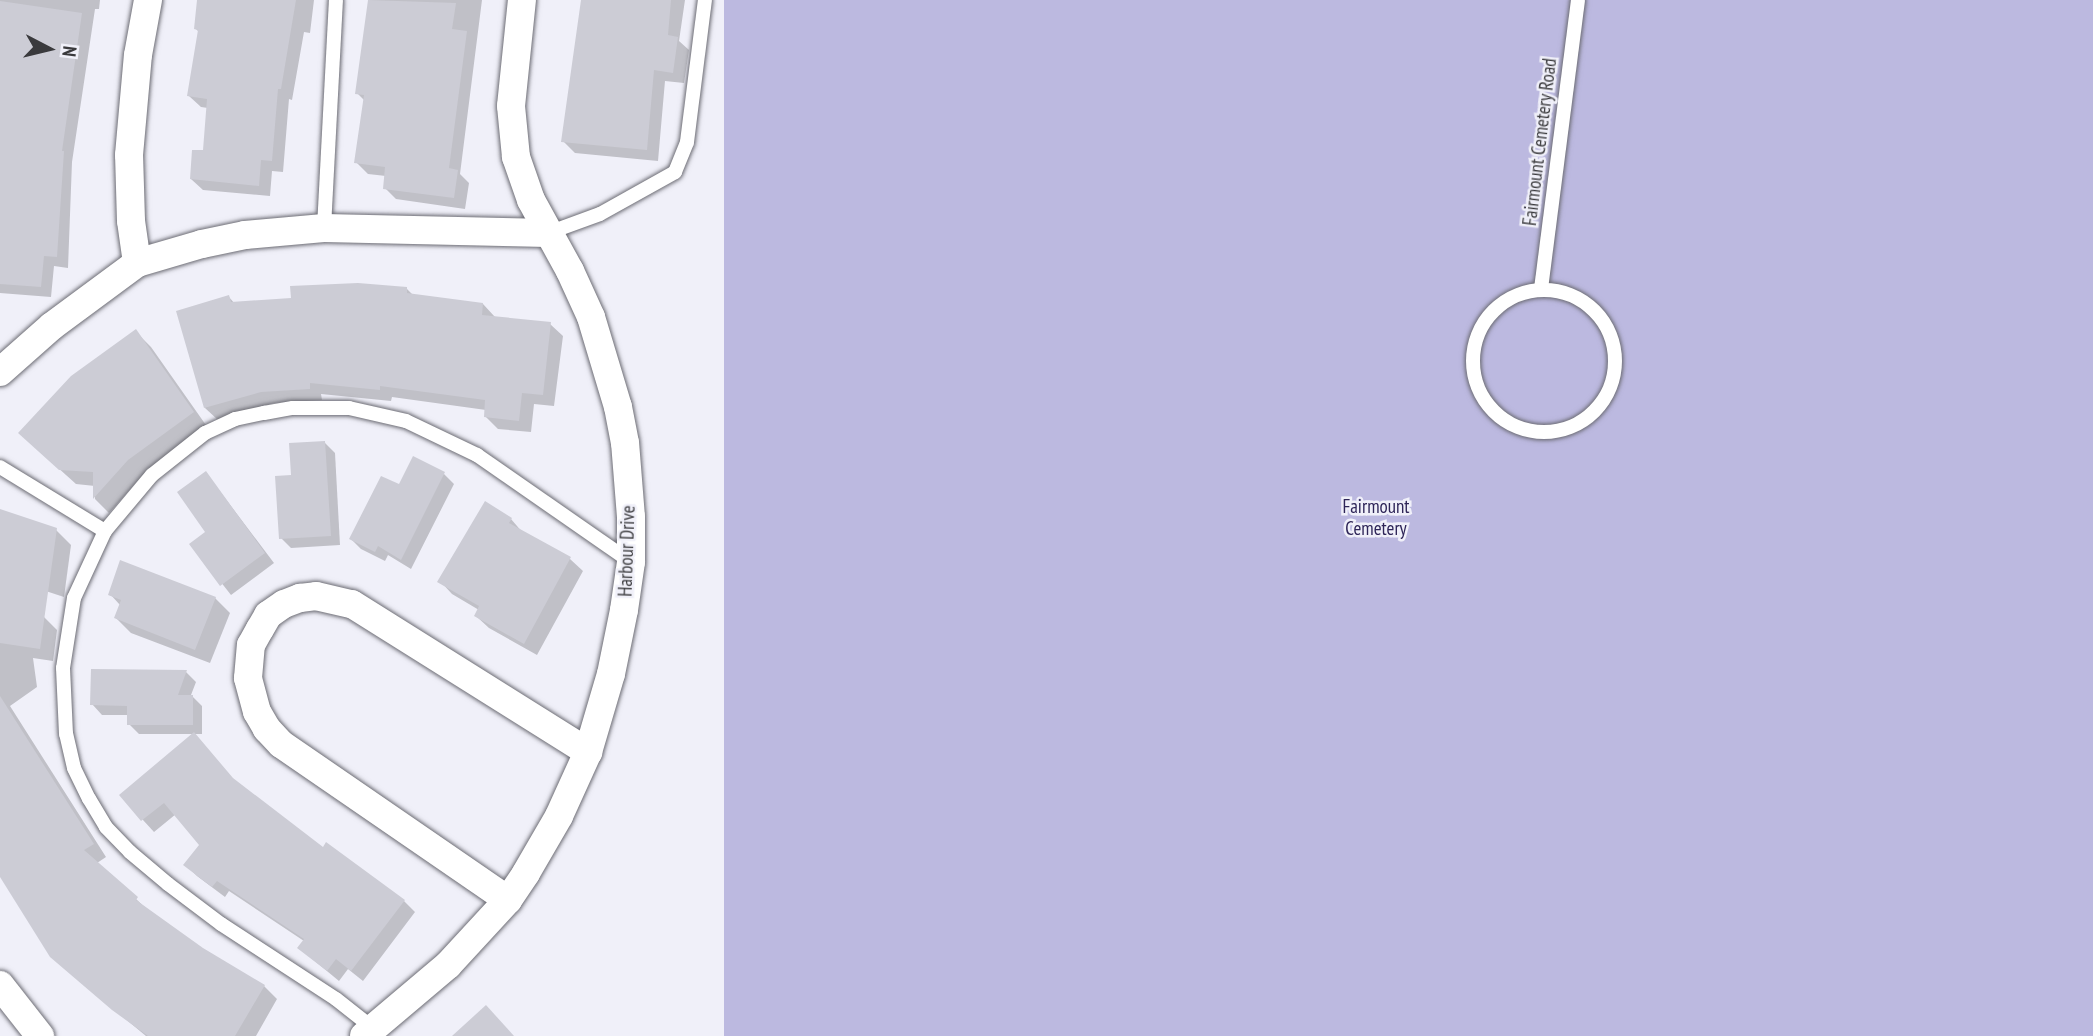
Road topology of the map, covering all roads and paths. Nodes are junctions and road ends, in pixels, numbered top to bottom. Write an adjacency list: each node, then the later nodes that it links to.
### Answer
1 (148, 0): 8 (street)
2 (336, 0): 6 (lane)
3 (522, 0): 7 (street, Harbour Drive)
4 (705, 0): 7 (lane)
5 (1578, 0): 9 (lane, Fairmount Cemetery Road)
6 (324, 228): 7 (street); 8 (street)
7 (548, 233): 13 (street, Harbour Drive)
8 (137, 263): 10 (street)
9 (1541, 289): 9 (lane)
10 (0, 372)
11 (0, 467): 12 (lane)
12 (105, 531): 13 (lane); 17 (lane)
13 (631, 562): 14 (street, Harbour Drive)
14 (588, 752): 15 (street, Harbour Drive); 15 (street)
15 (508, 900): 17 (street, Harbour Drive)
16 (0, 985): 18 (street)
17 (369, 1032)
18 (40, 1036)

